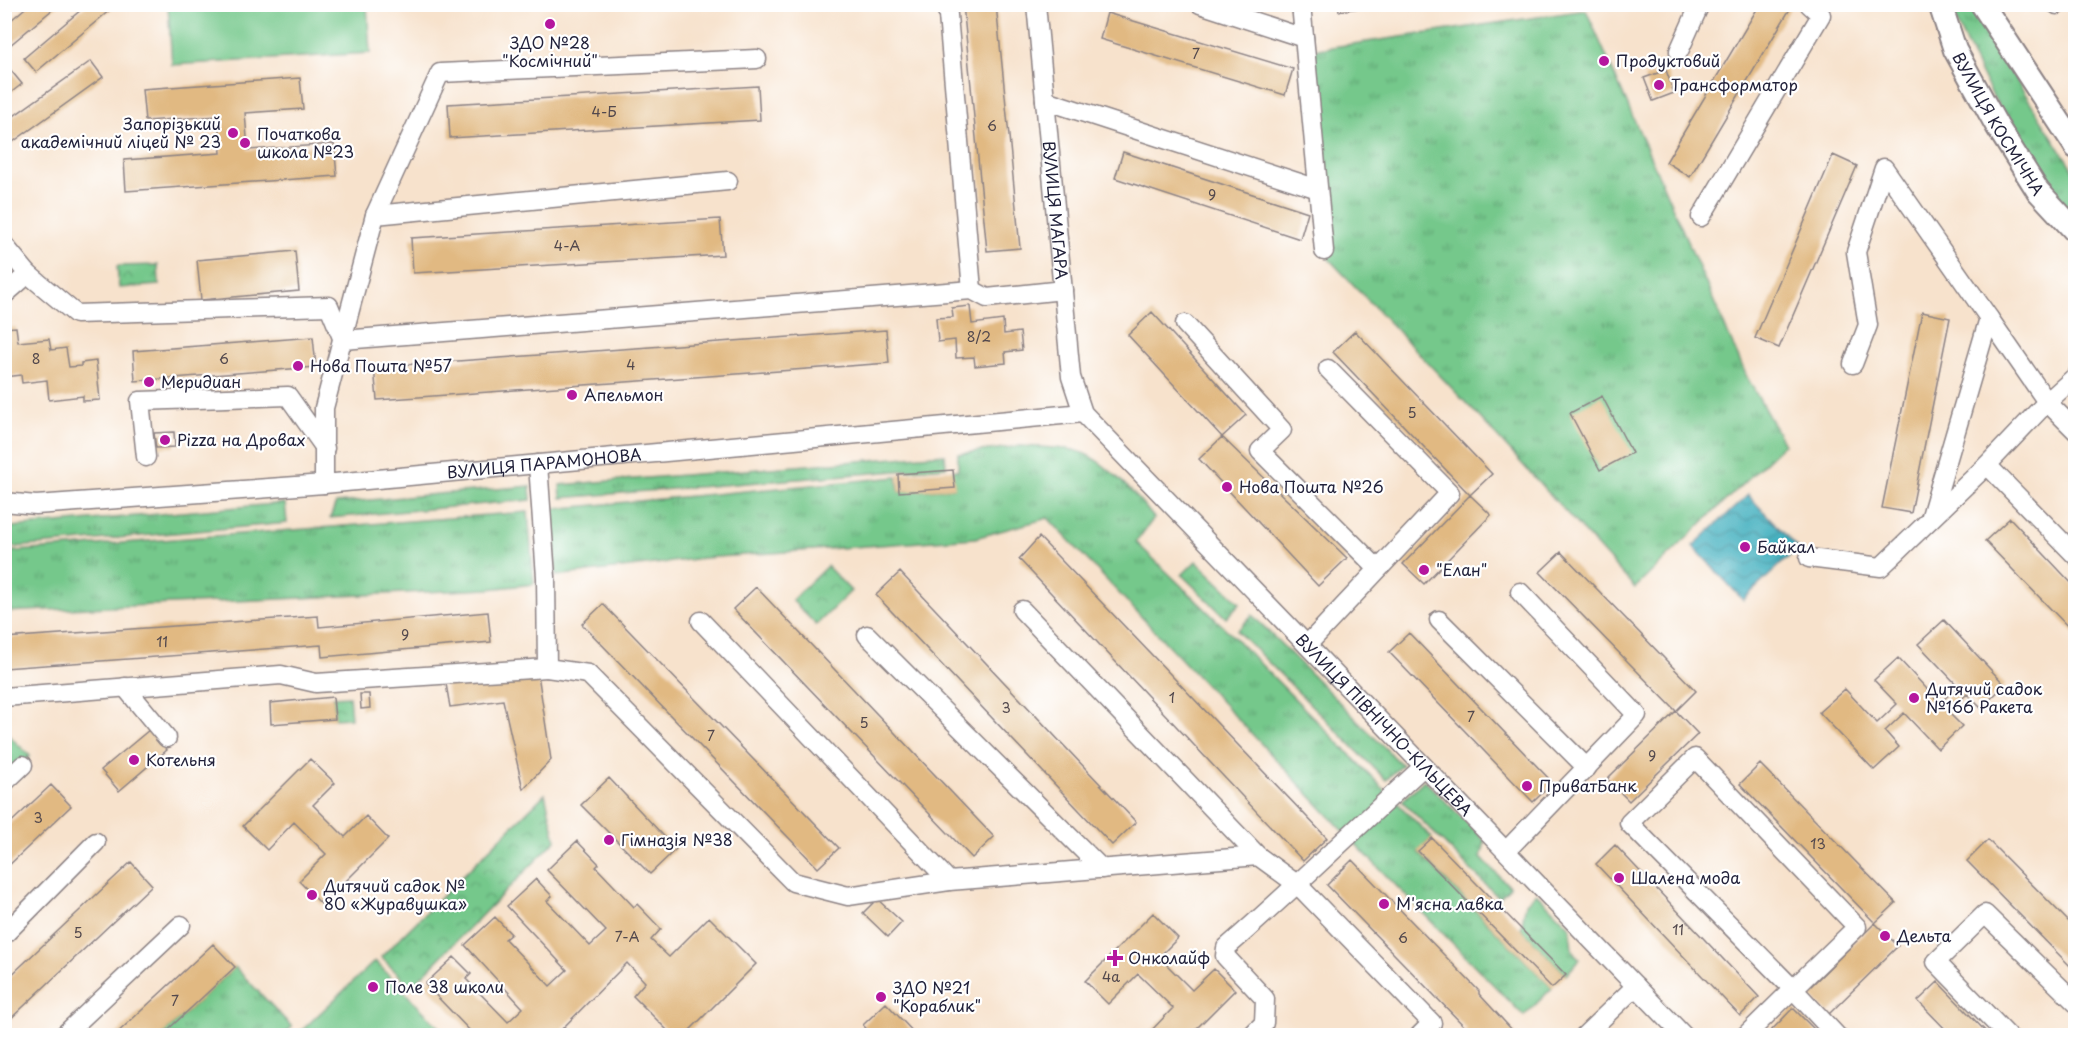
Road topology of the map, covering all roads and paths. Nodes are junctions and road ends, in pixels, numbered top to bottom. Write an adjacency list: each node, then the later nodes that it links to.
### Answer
1 (947, 4): 22 (street)
2 (1036, 4): 12 (street, ВУЛИЦЯ МАГАРА)
3 (1200, 4): 9 (street)
4 (1301, 4): 9 (street)
5 (1700, 4): 10 (street)
6 (1809, 4): 17 (street)
7 (1940, 4): 18 (main road, ВУЛИЦЯ КОСМІЧНА)
8 (1982, 4): 13 (main road)
9 (1305, 38): 15 (street)
10 (1679, 51)
11 (757, 59): 16 (street)
12 (1045, 100): 15 (street); 23 (street, ВУЛИЦЯ МАГАРА)
13 (2076, 147)
14 (728, 181): 16 (street)
15 (1318, 189): 20 (street)
16 (375, 216): 27 (street)
17 (1701, 217)
18 (2076, 232)
19 (4, 245): 21 (street)
20 (1324, 250)
21 (28, 274): 24 (street); 27 (street)
22 (972, 290): 23 (street); 27 (street)
23 (1063, 290): 32 (street, ВУЛИЦЯ МАГАРА)
24 (4, 295)
25 (1989, 318): 28 (street); 31 (street); 40 (street)
26 (1185, 324): 43 (street)
27 (343, 340): 34 (street)
28 (1854, 364)
29 (1328, 369): 43 (street)
30 (2076, 376): 31 (street)
31 (2047, 402): 33 (street); 37 (street)
32 (1083, 413): 36 (street, ВУЛИЦЯ ПАРАМОНОВА); 49 (street, ВУЛИЦЯ ПІВНІЧНО-КІЛЬЦЕВА)
33 (2076, 431)
34 (324, 448): 35 (street); 38 (street)
35 (146, 457)
36 (538, 464): 38 (street, ВУЛИЦЯ ПАРАМОНОВА); 50 (street)
37 (1987, 465): 40 (street); 41 (street)
38 (324, 484): 39 (street, ВУЛИЦЯ ПАРАМОНОВА)
39 (4, 502)
40 (1931, 516): 42 (street)
41 (2076, 556)
42 (1809, 558)
43 (1378, 569): 49 (street)
44 (1520, 592): 56 (street)
45 (1022, 610): 60 (street)
46 (1439, 620): 56 (street)
47 (701, 621): 62 (street)
48 (867, 635): 61 (street)
49 (1307, 645): 55 (street, ВУЛИЦЯ ПІВНІЧНО-КІЛЬЦЕВА)
50 (548, 668): 51 (street); 62 (street)
51 (125, 687): 52 (street); 53 (street)
52 (4, 697)
53 (167, 738)
54 (23, 765): 57 (street)
55 (1423, 767): 59 (street, ВУЛИЦЯ ПІВНІЧНО-КІЛЬЦЕВА); 63 (street)
56 (1587, 768): 59 (street)
57 (4, 783)
58 (96, 842): 65 (street)
59 (1506, 851): 66 (street, ВУЛИЦЯ ПІВНІЧНО-КІЛЬЦЕВА)
60 (1258, 856): 61 (street); 63 (street)
61 (1102, 869): 62 (street)
62 (949, 881)
63 (1298, 885): 70 (street); 71 (street)
64 (181, 925): 69 (street)
65 (4, 935)
66 (1636, 986): 72 (street); 73 (street, ВУЛИЦЯ ПІВНІЧНО-КІЛЬЦЕВА)
67 (1793, 989): 67 (street); 74 (street); 75 (street)
68 (2076, 1003): 76 (street)
69 (63, 1035)
70 (1251, 1035)
71 (1419, 1035)
72 (1584, 1035)
73 (1684, 1035)
74 (1745, 1035)
75 (1837, 1035)
76 (2008, 1035)

